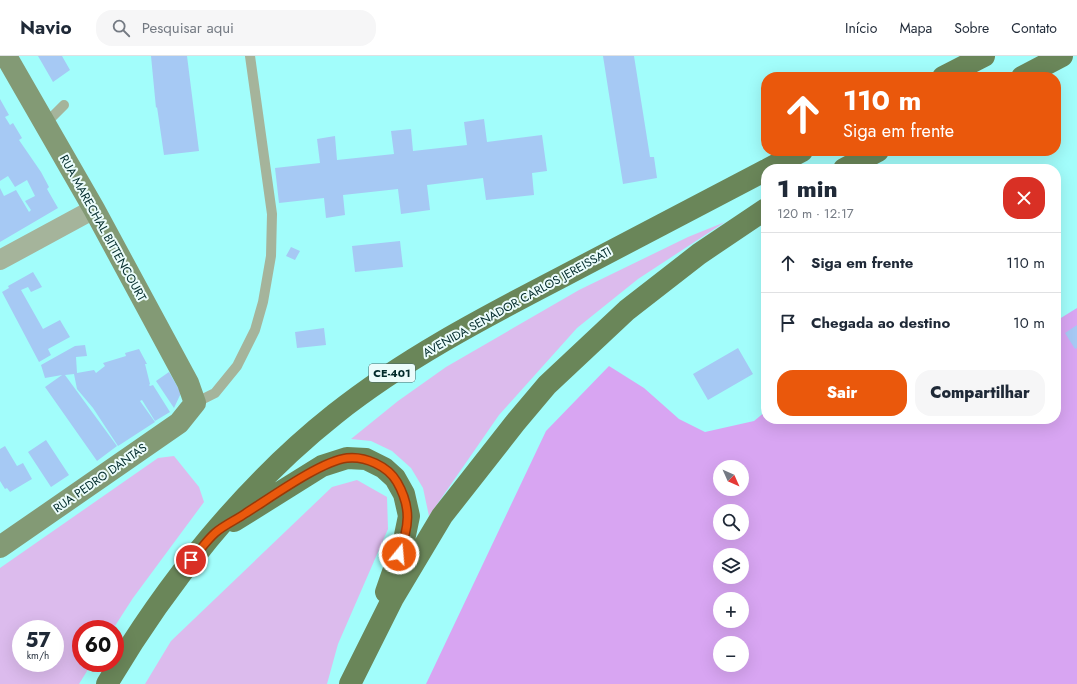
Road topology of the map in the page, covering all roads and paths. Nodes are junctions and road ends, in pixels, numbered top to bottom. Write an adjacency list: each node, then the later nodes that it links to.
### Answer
1 (6, 56): 8 (main road, RUA MARECHAL BITTENCOURT)
2 (250, 56): 17 (lane)
3 (984, 56): 5 (main road)
4 (1062, 56): 6 (main road)
5 (953, 72)
6 (1032, 72)
7 (64, 105): 8 (lane)
8 (45, 124): 14 (main road, RUA MARECHAL BITTENCOURT)
9 (792, 156): 11 (main road, AVENIDA SENADOR CARLOS JEREISSATI / CE-401)
10 (869, 156): 12 (main road)
11 (777, 164)
12 (853, 164)
13 (761, 172): 18 (main road, AVENIDA SENADOR CARLOS JEREISSATI / CE-401)
14 (94, 210): 16 (street); 17 (main road, RUA MARECHAL BITTENCOURT)
15 (761, 212): 21 (main road)
16 (0, 260)
17 (195, 403): 19 (main road, RUA PEDRO DANTAS)
18 (216, 533): 20 (main road, AVENIDA SENADOR CARLOS JEREISSATI / CE-401); 21 (main road)
19 (0, 547)
20 (107, 684)
21 (350, 684)

